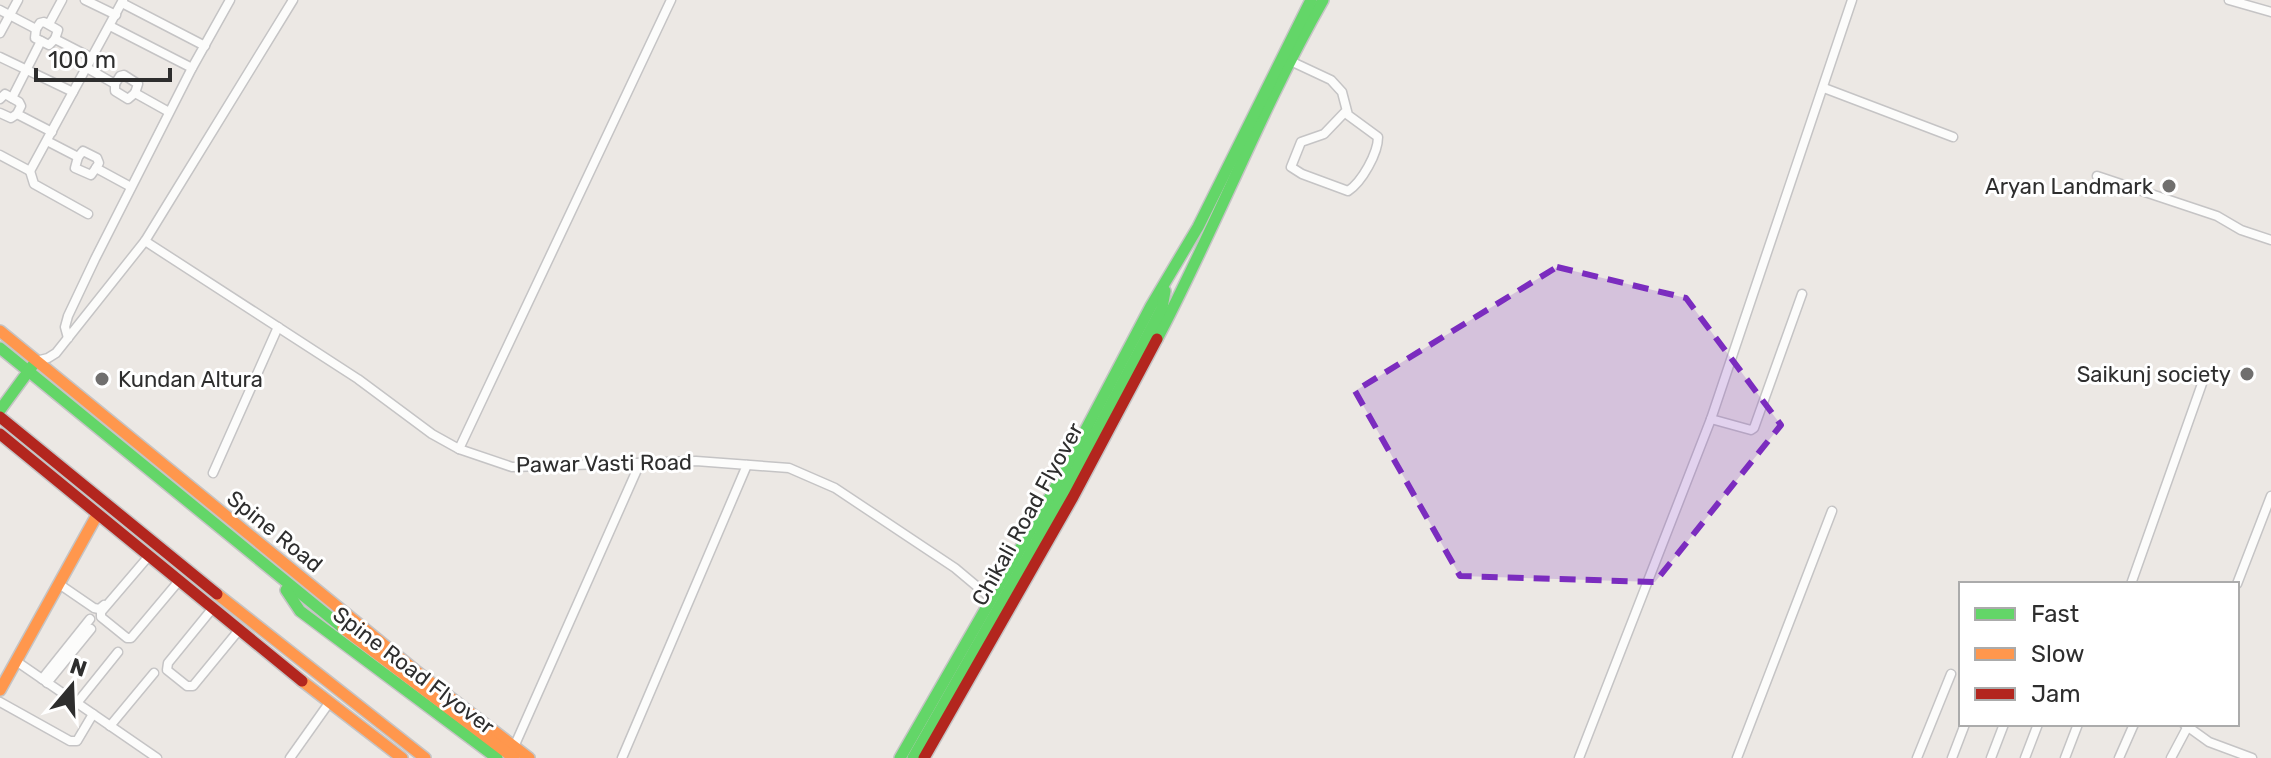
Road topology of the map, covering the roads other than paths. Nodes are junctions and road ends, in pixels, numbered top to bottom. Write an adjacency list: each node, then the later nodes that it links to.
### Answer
1 (18, 0): 14 (street)
2 (62, 0): 16 (street)
3 (85, 0): 15 (street)
4 (293, 0): 47 (street)
5 (671, 0): 63 (street)
6 (1311, 0): 25 (main road)
7 (1323, 0): 25 (main road)
8 (1852, 0): 29 (street)
9 (2229, 0): 13 (street)
10 (122, 1): 15 (street); 22 (street)
11 (228, 1): 22 (street)
12 (0, 10): 14 (street)
13 (2271, 12)
14 (10, 15): 18 (street); 19 (street)
15 (116, 15): 17 (street)
16 (49, 24): 18 (street); 20 (street)
17 (110, 26): 24 (street); 27 (street)
18 (36, 29): 21 (street)
19 (0, 33)
20 (55, 39): 21 (street); 24 (street)
21 (41, 41): 28 (street)
22 (205, 46): 27 (street)
23 (0, 57): 28 (street)
24 (92, 58): 26 (street)
25 (1285, 58): 33 (street); 40 (main road)
26 (87, 68): 30 (street); 34 (street)
27 (192, 68): 34 (street)
28 (27, 70): 30 (street); 31 (street)
29 (1824, 88): 38 (street); 61 (street)
30 (73, 92): 37 (street)
31 (12, 98): 32 (street); 35 (street)
32 (0, 99)
33 (1346, 111): 33 (street)
34 (169, 112): 44 (street)
35 (17, 114): 36 (street); 37 (street)
36 (1, 117)
37 (52, 132): 39 (street)
38 (1953, 137)
39 (47, 141): 42 (street); 44 (street)
40 (1244, 146): 48 (main road); 49 (main road)
41 (0, 155): 42 (street)
42 (30, 171): 45 (street)
43 (2097, 176): 46 (street)
44 (131, 187): 54 (street)
45 (88, 214)
46 (2271, 240)
47 (145, 241): 52 (street, Pawar Vasti Road); 54 (street)
48 (1167, 286): 51 (main road, Chikali Road Flyover); 76 (main road)
49 (1180, 293): 51 (main road); 108 (main road)
50 (1802, 294): 61 (street)
51 (1162, 308): 107 (main road, Chikali Road Flyover)
52 (278, 327): 63 (street, Pawar Vasti Road); 66 (street)
53 (0, 331): 56 (main road, Spine Road)
54 (68, 338): 56 (street)
55 (0, 348): 57 (main road, Spine Road)
56 (36, 361): 57 (main road); 98 (main road, Spine Road)
57 (28, 372): 59 (main road); 71 (main road, Spine Road)
58 (2204, 378): 73 (street)
59 (0, 410)
60 (0, 417): 102 (main road)
61 (1711, 419): 109 (street)
62 (0, 434): 69 (main road)
63 (459, 449): 64 (street, Pawar Vasti Road)
64 (640, 463): 65 (street, Pawar Vasti Road); 98 (street)
65 (747, 465): 76 (street, Pawar Vasti Road); 105 (street)
66 (213, 473)
67 (2271, 496): 74 (street)
68 (1832, 511): 110 (street)
69 (97, 515): 70 (main road); 75 (main road)
70 (146, 555): 72 (main road); 72 (street); 75 (street)
71 (278, 577): 98 (main road, Spine Road); 103 (main road, Spine Road Flyover)
72 (178, 582): 77 (main road)
73 (2132, 582)
74 (2238, 582)
75 (59, 584): 81 (main road)
76 (992, 599): 106 (main road)
77 (212, 609): 79 (main road); 79 (street)
78 (90, 624): 84 (street)
79 (239, 630): 88 (main road)
80 (118, 652): 87 (street)
81 (16, 661): 84 (street); 85 (main road)
82 (154, 673): 90 (street)
83 (1951, 674): 111 (street)
84 (45, 681): 87 (street)
85 (0, 690)
86 (0, 702): 89 (street)
87 (77, 703): 89 (street)
88 (329, 703): 100 (street); 101 (main road)
89 (93, 714): 90 (street)
90 (110, 726): 99 (street)
91 (1964, 726): 112 (street)
92 (2003, 726): 113 (street)
93 (2037, 726): 114 (street)
94 (2077, 726): 115 (street)
95 (2133, 726): 116 (street)
96 (2186, 726): 117 (street)
97 (2187, 726): 118 (street)
98 (514, 753): 104 (main road, Spine Road)
99 (157, 758)
100 (290, 758)
101 (402, 758)
102 (425, 758)
103 (497, 758)
104 (529, 758)
105 (622, 758)
106 (900, 758)
107 (913, 758)
108 (924, 758)
109 (1579, 758)
110 (1737, 758)
111 (1917, 758)
112 (1952, 758)
113 (1991, 758)
114 (2025, 758)
115 (2065, 758)
116 (2119, 758)
117 (2171, 758)
118 (2252, 758)

